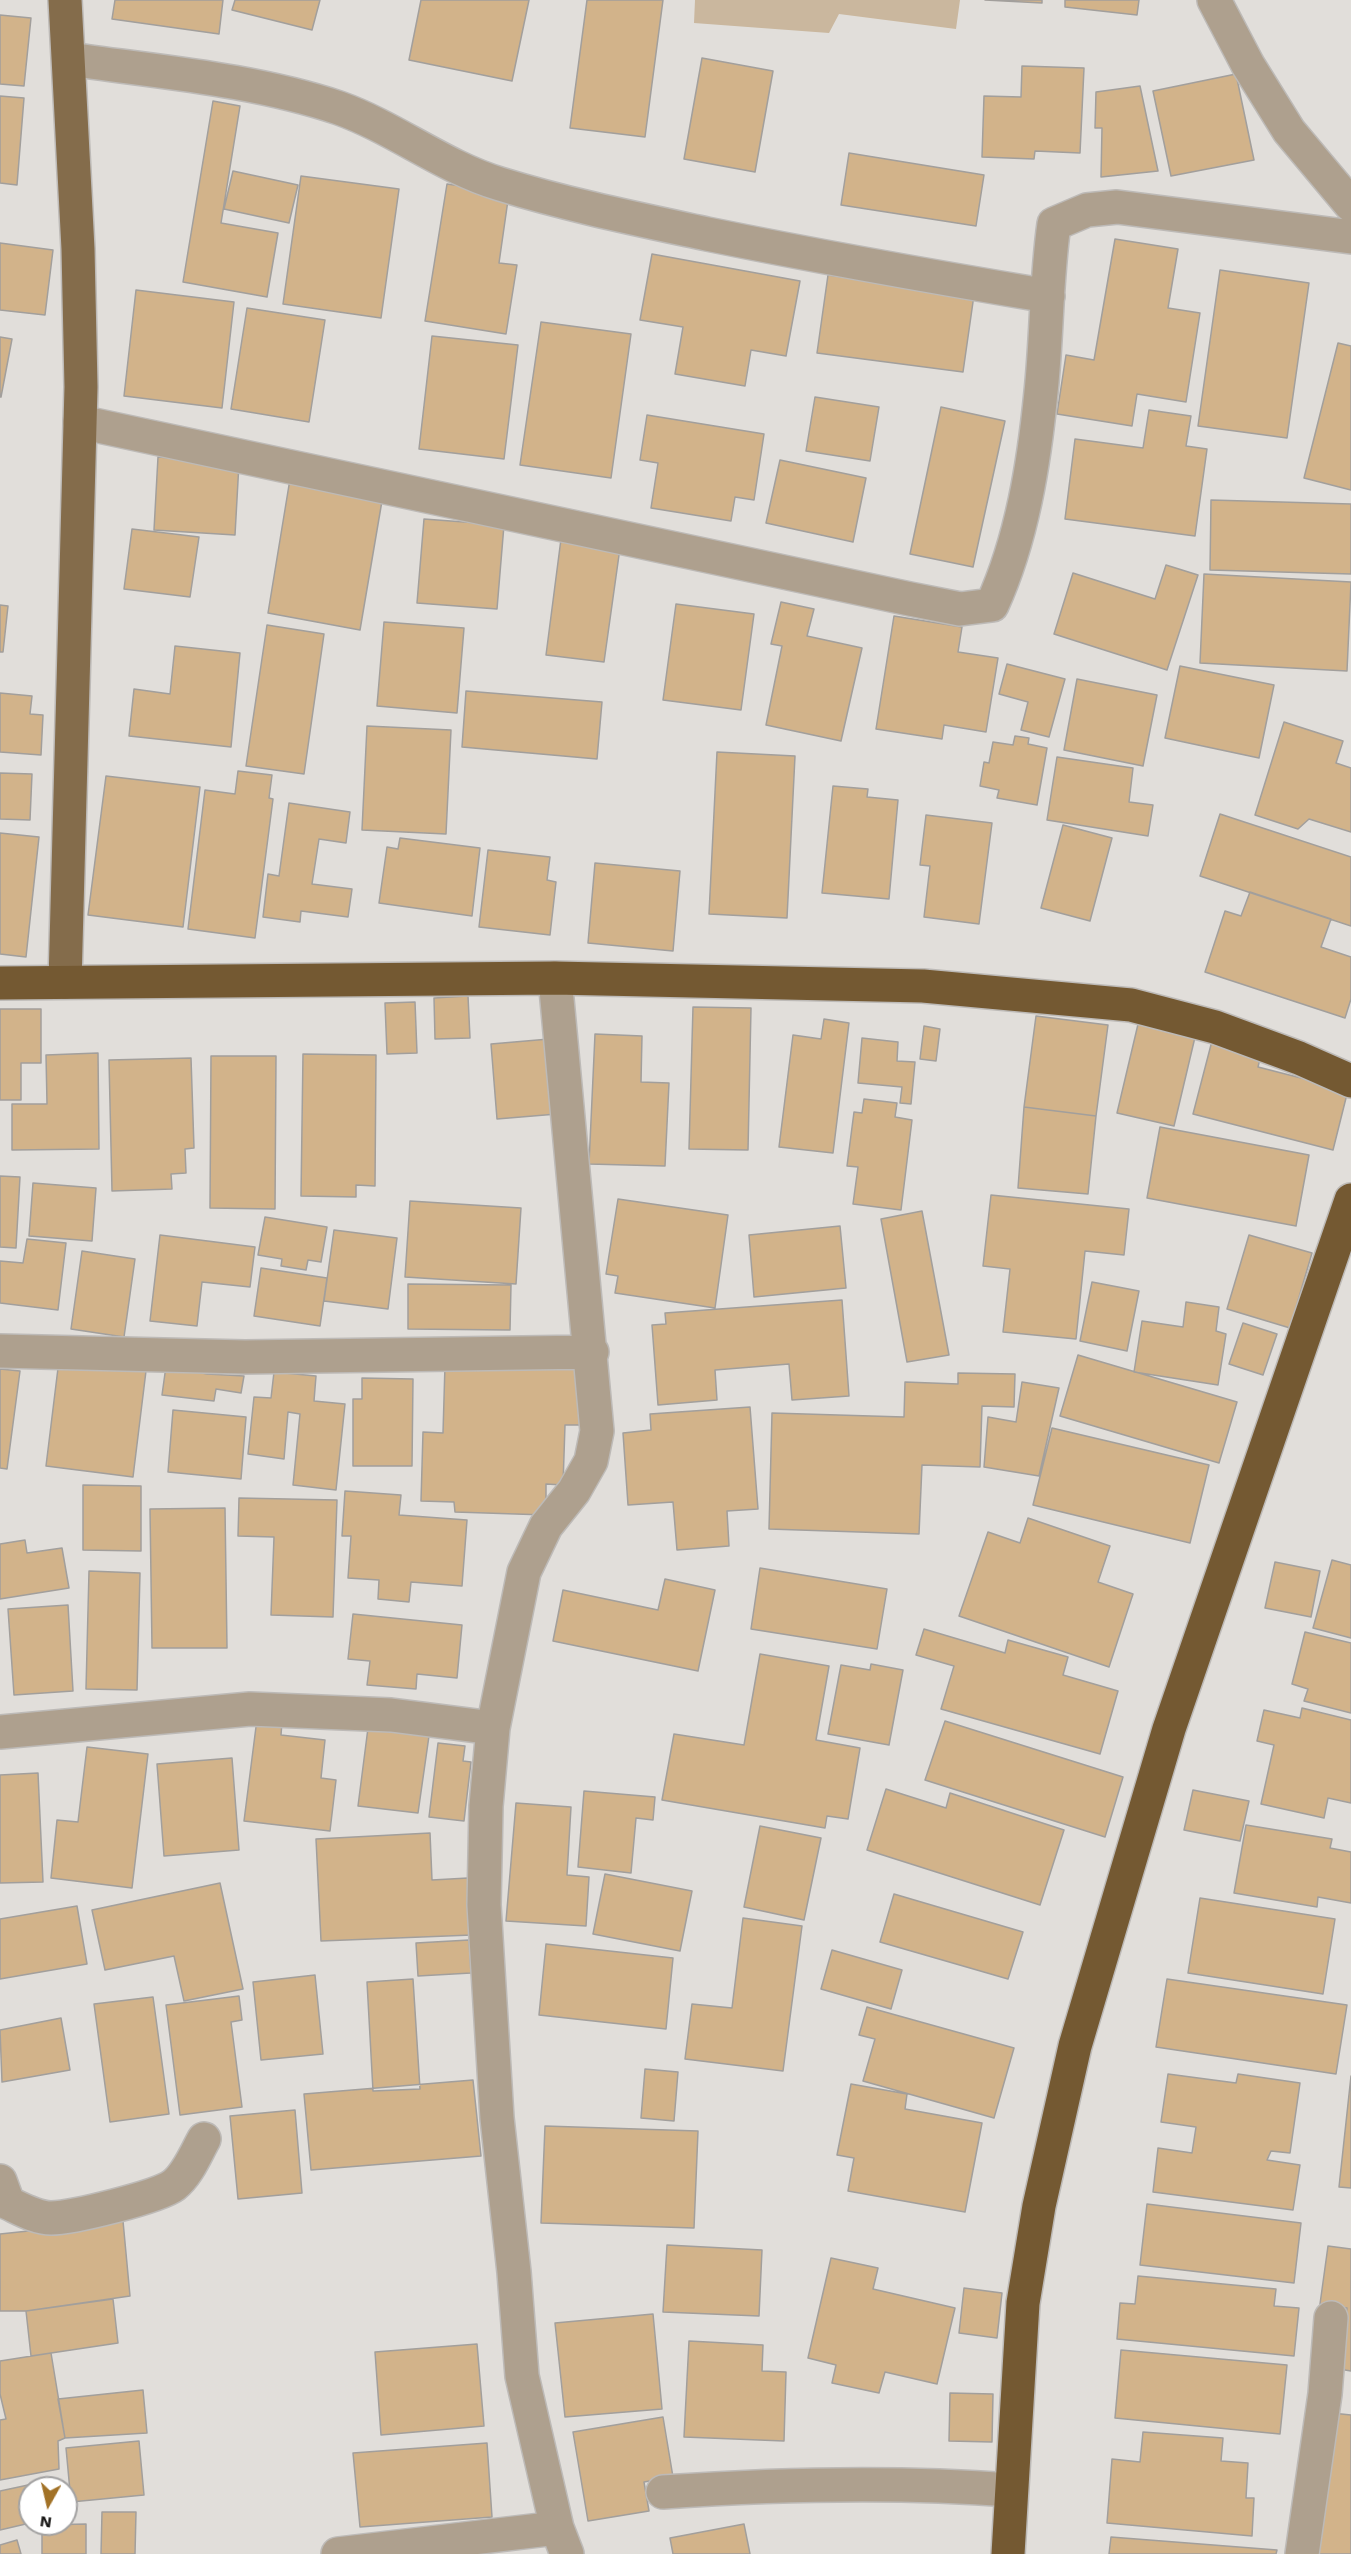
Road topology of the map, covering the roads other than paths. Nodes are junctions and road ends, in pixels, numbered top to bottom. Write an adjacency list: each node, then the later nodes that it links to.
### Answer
1 (65, 0): 3 (main road)
2 (1214, 0): 4 (street)
3 (69, 59): 6 (street); 7 (main road)
4 (1351, 205)
5 (1351, 237): 6 (street)
6 (1048, 297): 7 (street)
7 (80, 422): 9 (main road)
8 (555, 978): 9 (highway); 11 (highway); 14 (street)
9 (65, 982): 10 (highway)
10 (0, 983)
11 (1351, 1081)
12 (1351, 1200): 21 (highway)
13 (0, 1351): 14 (street)
14 (592, 1352): 15 (street)
15 (494, 1728): 16 (street); 23 (street)
16 (0, 1732)
17 (204, 2139): 18 (street)
18 (0, 2181)
19 (1331, 2318): 20 (street)
20 (1338, 2396): 26 (street)
21 (1011, 2490): 22 (street); 25 (highway)
22 (663, 2492)
23 (562, 2541): 24 (street)
24 (338, 2554)
25 (1008, 2554)
26 (1302, 2554)

